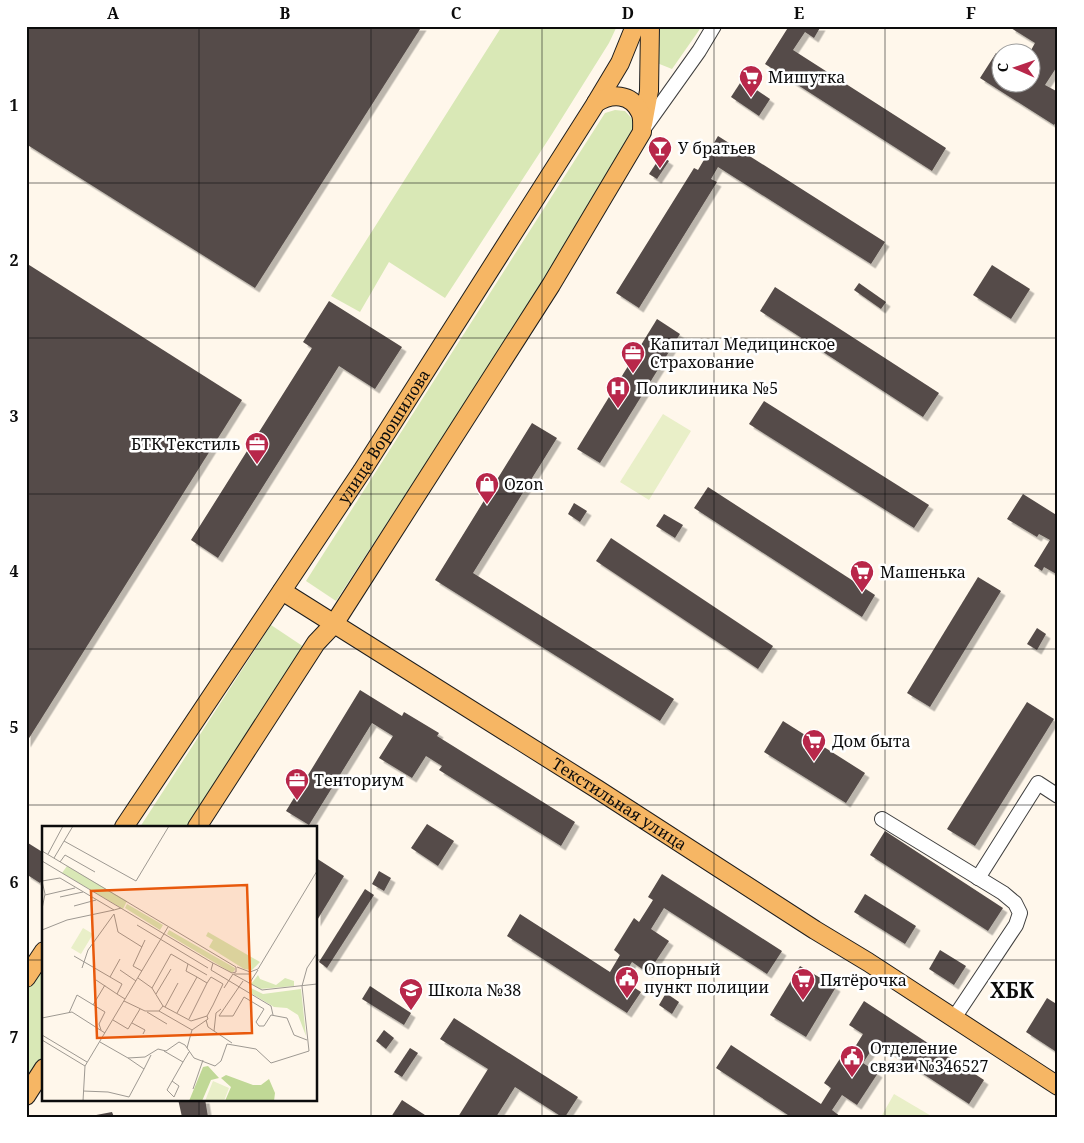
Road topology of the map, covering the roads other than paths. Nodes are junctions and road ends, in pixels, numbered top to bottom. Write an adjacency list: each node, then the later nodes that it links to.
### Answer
1 (635, 26): 5 (main road, улица Ворошилова)
2 (644, 26): 5 (street)
3 (650, 26): 7 (main road)
4 (714, 26): 7 (street)
5 (620, 63): 6 (main road, улица Ворошилова)
6 (596, 103): 7 (main road); 8 (main road, улица Ворошилова)
7 (642, 132): 9 (main road)
8 (282, 590): 9 (main road, Текстильная улица); 12 (main road, улица Ворошилова)
9 (334, 624): 13 (main road); 17 (main road, Текстильная улица)
10 (1058, 796): 14 (street)
11 (882, 819): 14 (street)
12 (125, 826)
13 (198, 826)
14 (978, 878): 17 (street)
15 (42, 954): 16 (main road)
16 (26, 978)
17 (954, 1018): 19 (main road, Текстильная улица)
18 (42, 1071): 20 (main road)
19 (1058, 1086)
20 (26, 1096)

